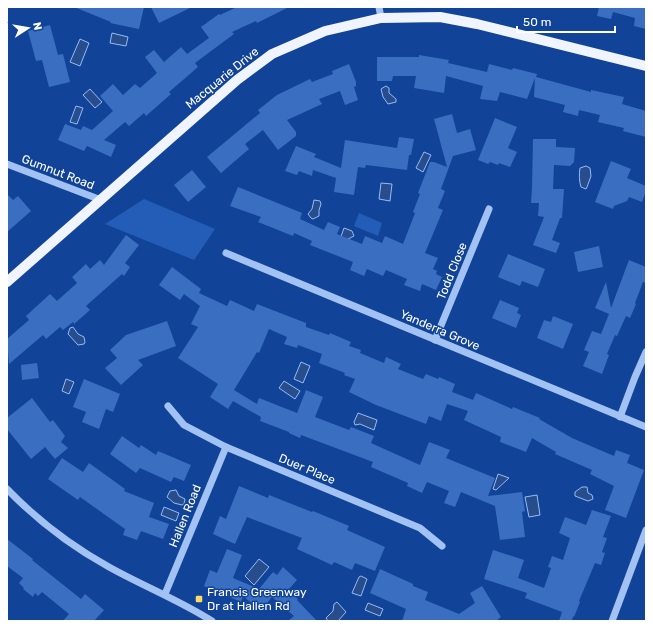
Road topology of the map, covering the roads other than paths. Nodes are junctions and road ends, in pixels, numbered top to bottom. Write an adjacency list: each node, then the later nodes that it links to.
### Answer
1 (379, 7): 2 (street)
2 (381, 18): 3 (main road, Macquarie Drive); 5 (main road, Macquarie Drive)
3 (646, 66)
4 (7, 164): 5 (street, Gumnut Road)
5 (101, 200): 8 (main road, Macquarie Drive)
6 (489, 210): 9 (street, Todd Close)
7 (226, 253): 9 (street, Yanderra Grove)
8 (7, 282)
9 (435, 340): 12 (street, Yanderra Grove)
10 (646, 352): 12 (street)
11 (168, 406): 14 (street, Duer Place)
12 (620, 417): 13 (street, Yanderra Grove)
13 (646, 427)
14 (226, 447): 17 (street, Duer Place); 18 (street, Hallen Road)
15 (7, 489): 18 (street)
16 (646, 530): 20 (street)
17 (442, 546)
18 (165, 594): 19 (street)
19 (212, 621)
20 (612, 621)

